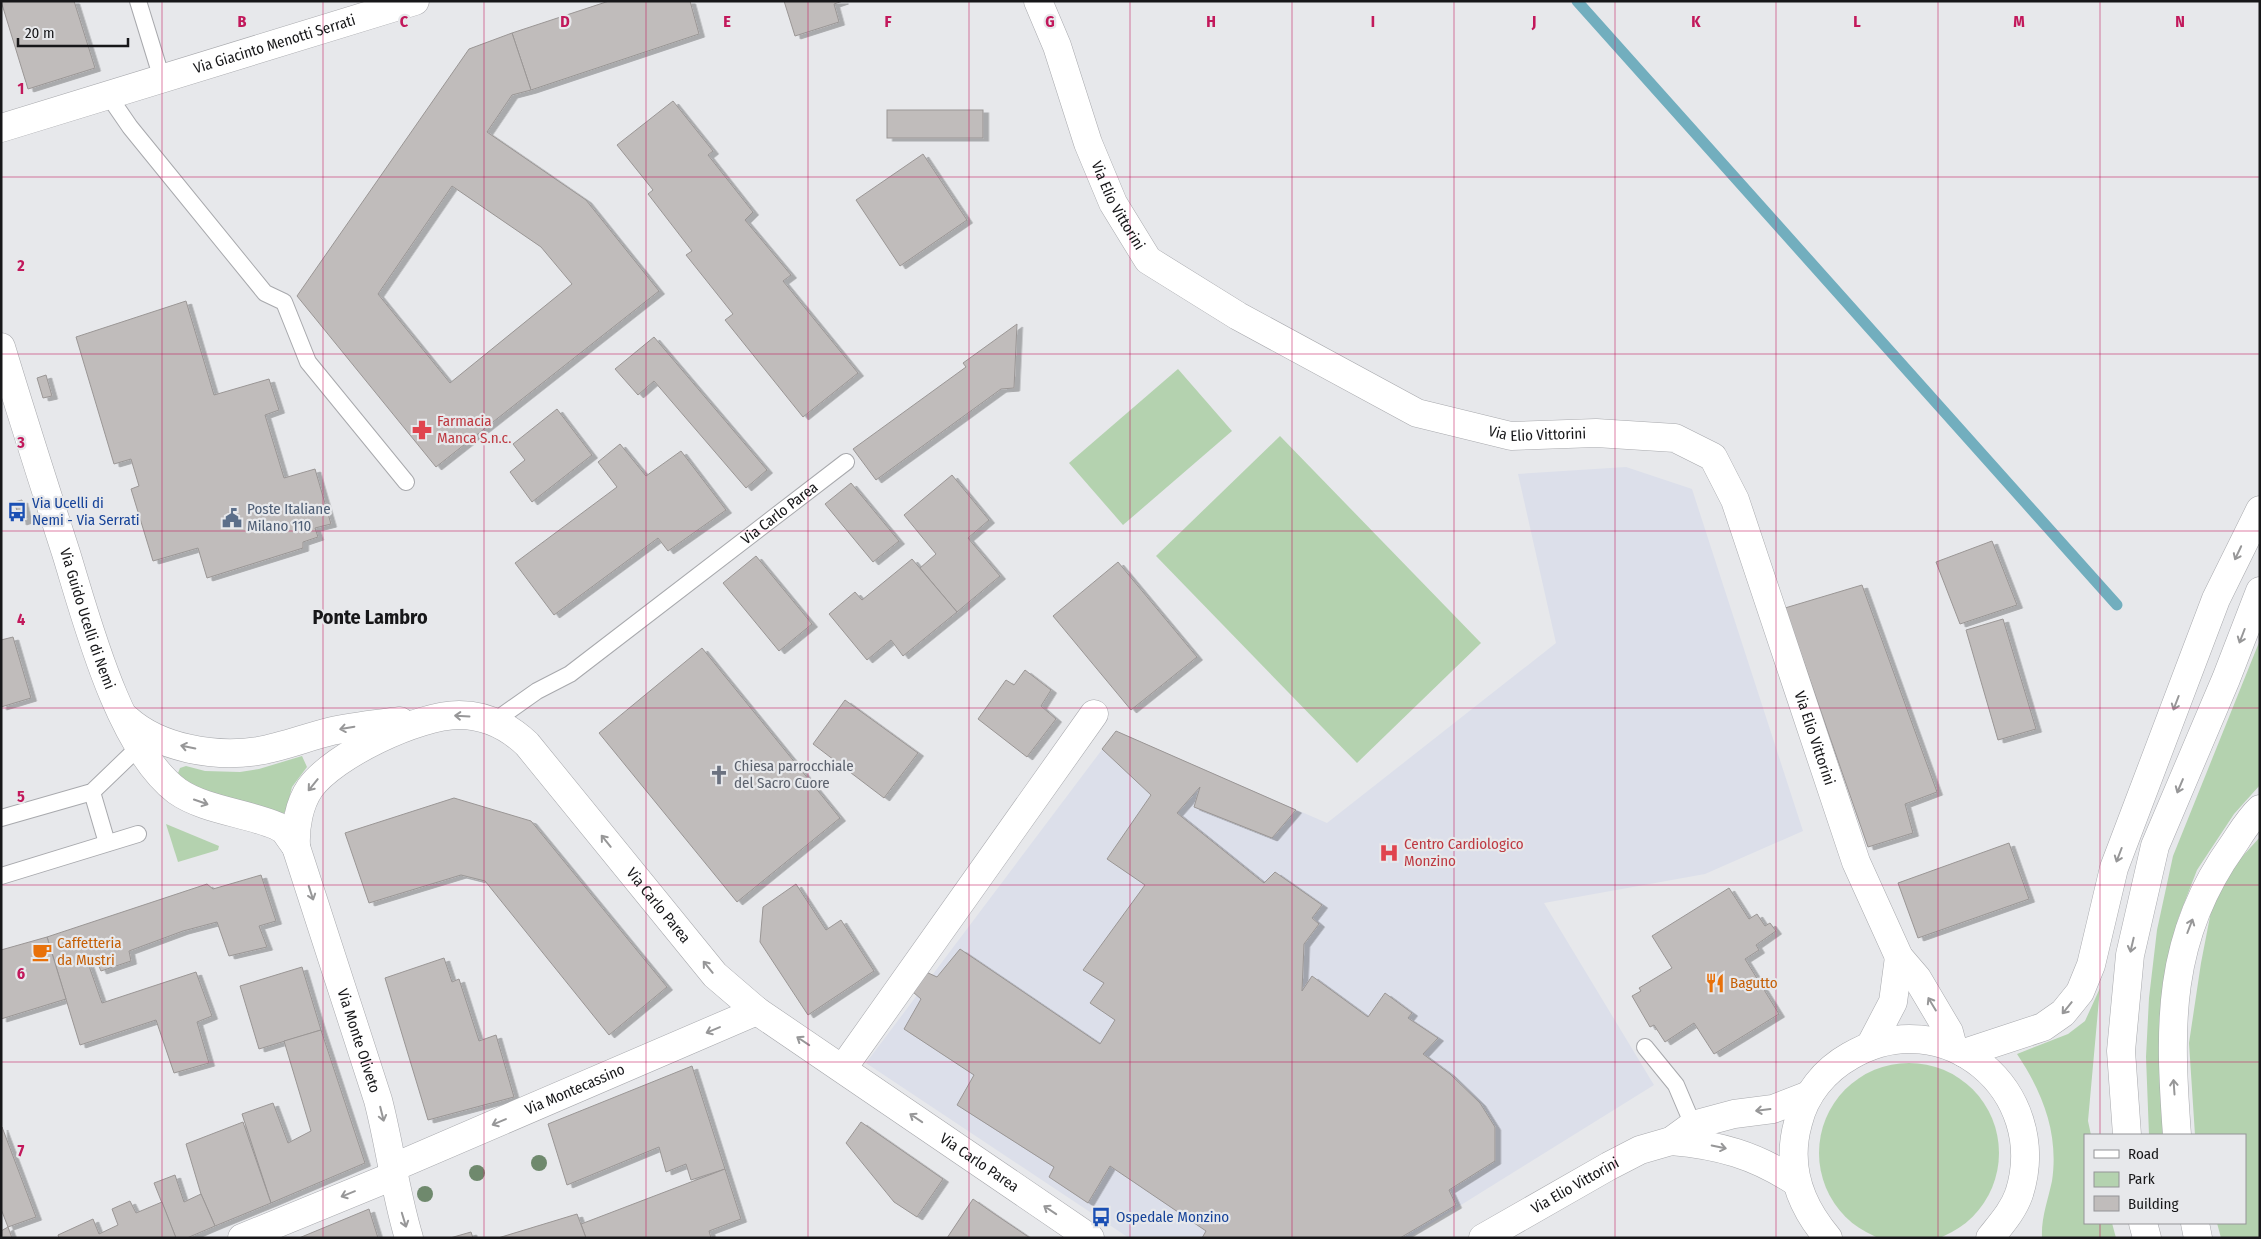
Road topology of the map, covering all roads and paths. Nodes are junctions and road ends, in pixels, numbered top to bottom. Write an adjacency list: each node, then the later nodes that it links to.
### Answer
1 (138, 1): 4 (lane)
2 (415, 1): 4 (main road, Via Giacinto Menotti Serrati)
3 (1038, 1): 23 (main road, Via Elio Vittorini)
4 (162, 79): 5 (main road, Via Giacinto Menotti Serrati)
5 (108, 95): 6 (main road, Via Giacinto Menotti Serrati); 9 (lane)
6 (1, 128)
7 (1, 347): 15 (main road, Via Guido Ucelli di Nemi)
8 (846, 462): 14 (lane, Via Carlo Parea)
9 (406, 482)
10 (2260, 510): 27 (main road, one-way to 27)
11 (2260, 591): 31 (main road, one-way to 31)
12 (1094, 714): 28 (main road)
13 (430, 719): 14 (main road, Via Carlo Parea, one-way to 13); 15 (main road, one-way to 15); 21 (main road, Via Carlo Parea, one-way to 21)
14 (493, 722): 24 (main road, Via Carlo Parea, one-way to 14)
15 (145, 741): 16 (lane); 21 (main road, Via Guido Ucelli di Nemi, one-way to 21)
16 (92, 792): 18 (lane); 20 (lane)
17 (2260, 808): 32 (main road, one-way to 17)
18 (1, 818)
19 (138, 834): 20 (lane)
20 (107, 843): 22 (lane)
21 (296, 847): 34 (main road, Via Monte Oliveto, one-way to 34)
22 (1, 876)
23 (1899, 957): 25 (main road); 27 (main road, Via Elio Vittorini, one-way to 23)
24 (757, 1011): 28 (main road, Via Carlo Parea, one-way to 24); 34 (main road, Via Montecassino, one-way to 34)
25 (1870, 1046): 27 (main road); 29 (main road)
26 (1645, 1047): 30 (lane)
27 (1959, 1050): 38 (main road)
28 (843, 1068): 41 (main road, Via Carlo Parea, one-way to 28)
29 (1809, 1096): 30 (main road, Via Elio Vittorini, one-way to 30); 35 (main road)
30 (1693, 1125): 33 (main road, Via Elio Vittorini)
31 (2127, 1134)
32 (2177, 1134)
33 (1671, 1141): 35 (main road, Via Elio Vittorini, one-way to 35); 42 (main road, Via Elio Vittorini)
34 (393, 1172): 39 (main road, Via Montecassino, one-way to 39); 40 (main road, Via Monte Oliveto, one-way to 40)
35 (1796, 1182): 43 (main road)
36 (2143, 1224): 45 (main road)
37 (2195, 1224): 46 (main road)
38 (2012, 1227): 44 (main road)
39 (242, 1238)
40 (409, 1238)
41 (1090, 1238)
42 (1483, 1238)
43 (1828, 1238)
44 (1990, 1238)
45 (2147, 1238)
46 (2198, 1238)

